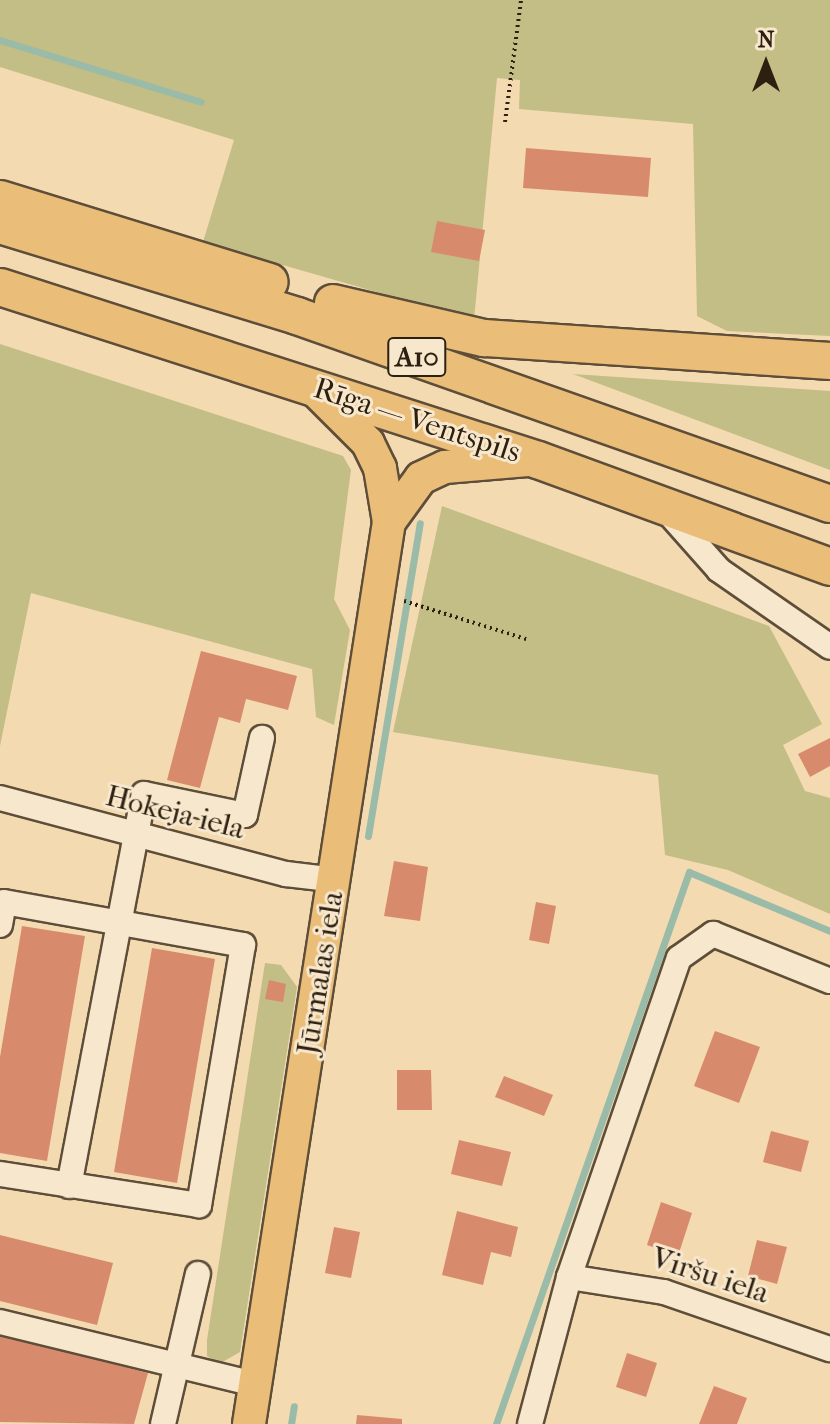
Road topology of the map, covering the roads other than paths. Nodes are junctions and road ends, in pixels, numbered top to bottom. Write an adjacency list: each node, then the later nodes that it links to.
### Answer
1 (0, 199): 4 (highway)
2 (0, 225): 7 (highway, Rīga — Ventspils / A10)
3 (0, 287): 5 (highway, Rīga — Ventspils / A10)
4 (830, 361)
5 (312, 387): 6 (highway, Rīga — Ventspils / A10); 9 (main road)
6 (538, 460): 8 (highway, Rīga — Ventspils / A10); 9 (main road)
7 (830, 504)
8 (662, 505): 10 (highway, Rīga — Ventspils / A10); 11 (street)
9 (389, 522): 15 (main road, Jūrmalas iela)
10 (830, 567)
11 (830, 647)
12 (262, 738): 14 (street)
13 (0, 798): 14 (street, Hokeja iela)
14 (135, 836): 15 (street, Hokeja iela); 16 (street)
15 (336, 880): 26 (main road, Jūrmalas iela)
16 (119, 921): 17 (street); 20 (street); 20 (street)
17 (0, 925)
18 (830, 981): 22 (street)
19 (0, 1174): 20 (street)
20 (69, 1186)
21 (198, 1274): 25 (street)
22 (569, 1277): 24 (street, Viršu iela); 29 (street)
23 (0, 1322): 25 (street)
24 (830, 1349)
25 (176, 1367): 26 (street); 27 (street)
26 (255, 1384): 28 (main road, Jūrmalas iela)
27 (163, 1424)
28 (249, 1424)
29 (530, 1424)

